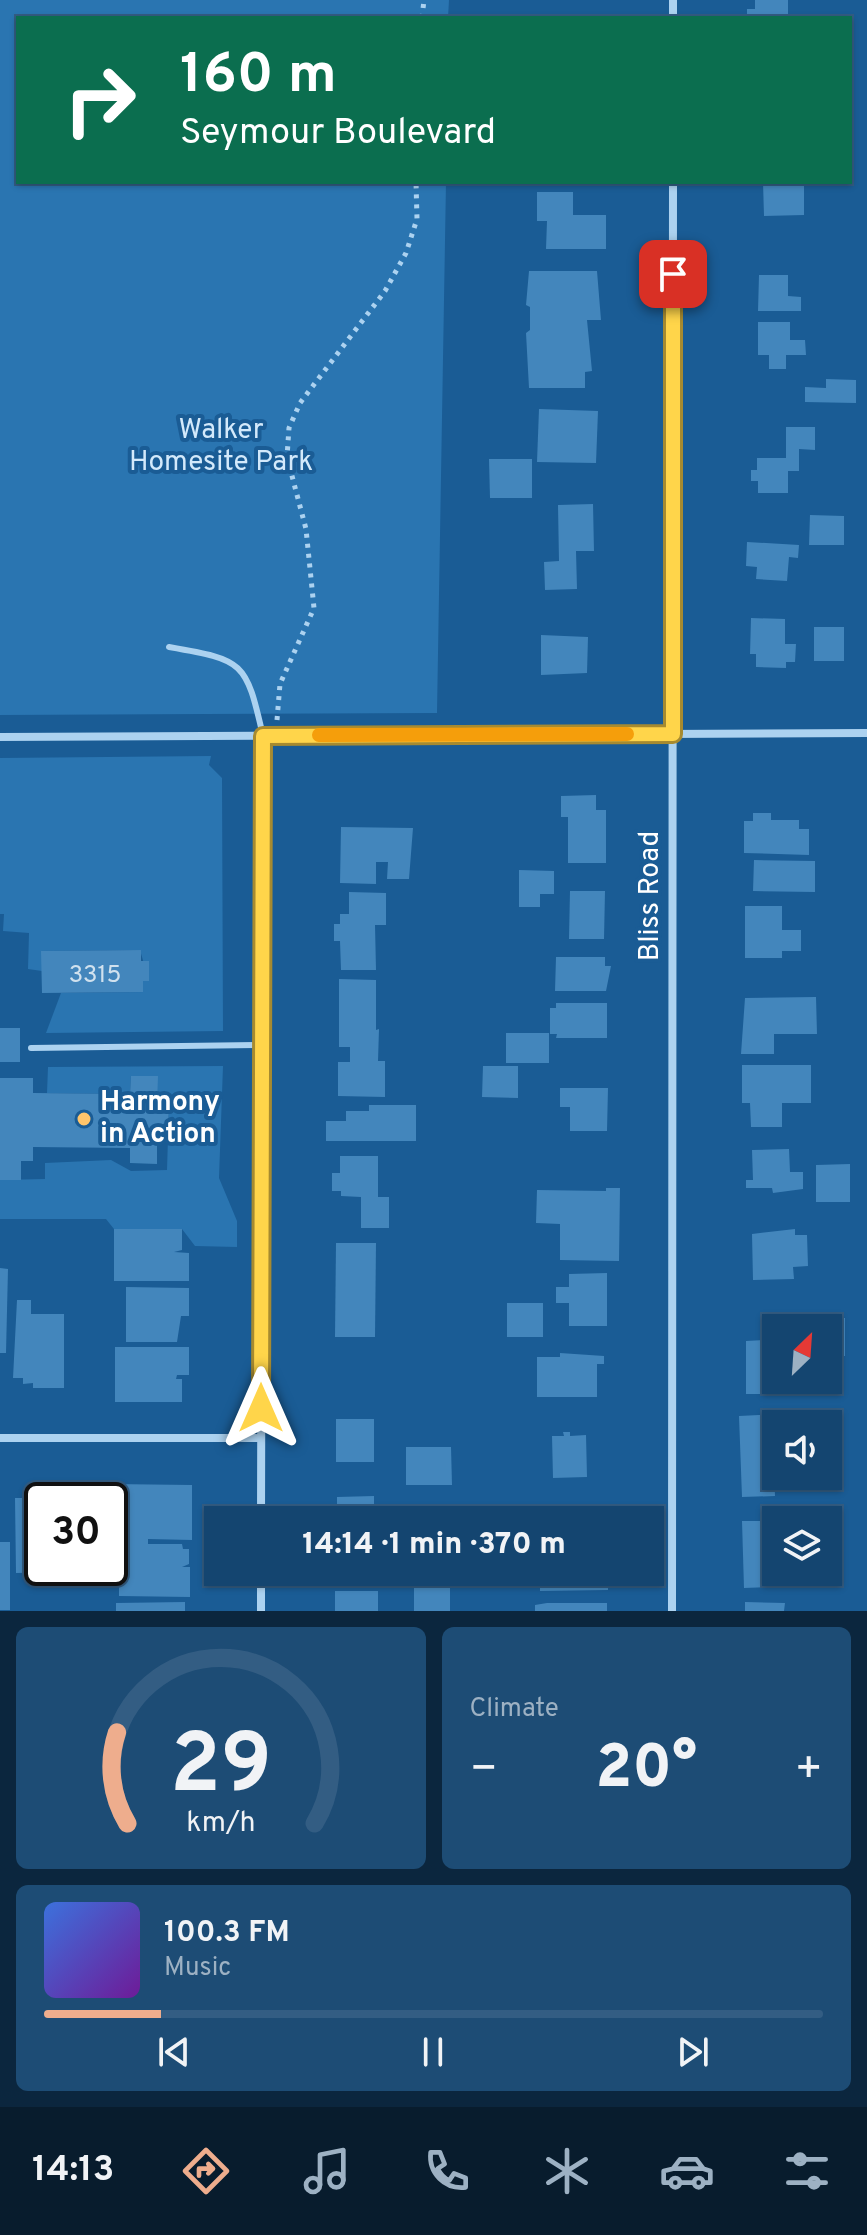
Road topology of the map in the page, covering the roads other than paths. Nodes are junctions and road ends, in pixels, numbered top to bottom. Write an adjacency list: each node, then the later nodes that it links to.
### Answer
1 (673, 184): 4 (street, Bliss Road)
2 (169, 647): 5 (lane)
3 (867, 733): 4 (street)
4 (673, 734): 5 (street); 14 (street, Bliss Road)
5 (263, 736): 6 (street); 7 (street)
6 (0, 737)
7 (262, 1045): 8 (lane); 10 (street)
8 (31, 1048)
9 (0, 1438): 10 (street)
10 (261, 1438): 11 (street)
11 (261, 1506)
12 (261, 1586): 13 (street)
13 (261, 1611)
14 (672, 1611)

